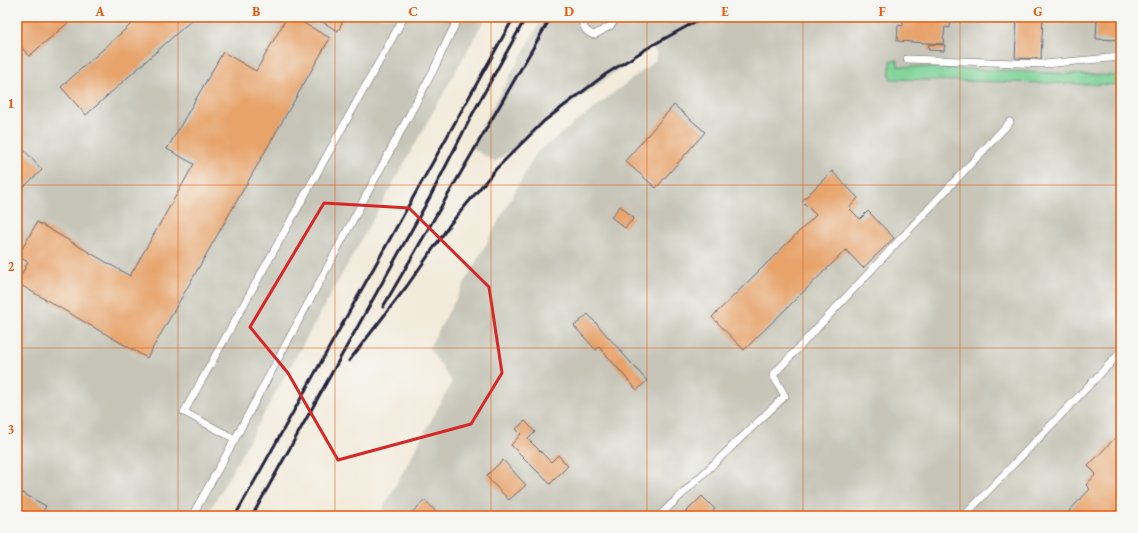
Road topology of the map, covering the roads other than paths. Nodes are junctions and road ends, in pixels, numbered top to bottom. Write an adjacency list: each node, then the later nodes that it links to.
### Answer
1 (404, 17): 9 (lane)
2 (459, 17): 9 (lane)
3 (582, 17): 4 (lane)
4 (618, 17)
5 (1121, 57): 6 (lane)
6 (907, 59)
7 (1010, 122): 11 (lane)
8 (1121, 352): 12 (lane)
9 (235, 439): 10 (lane)
10 (192, 516)
11 (659, 516)
12 (964, 516)

